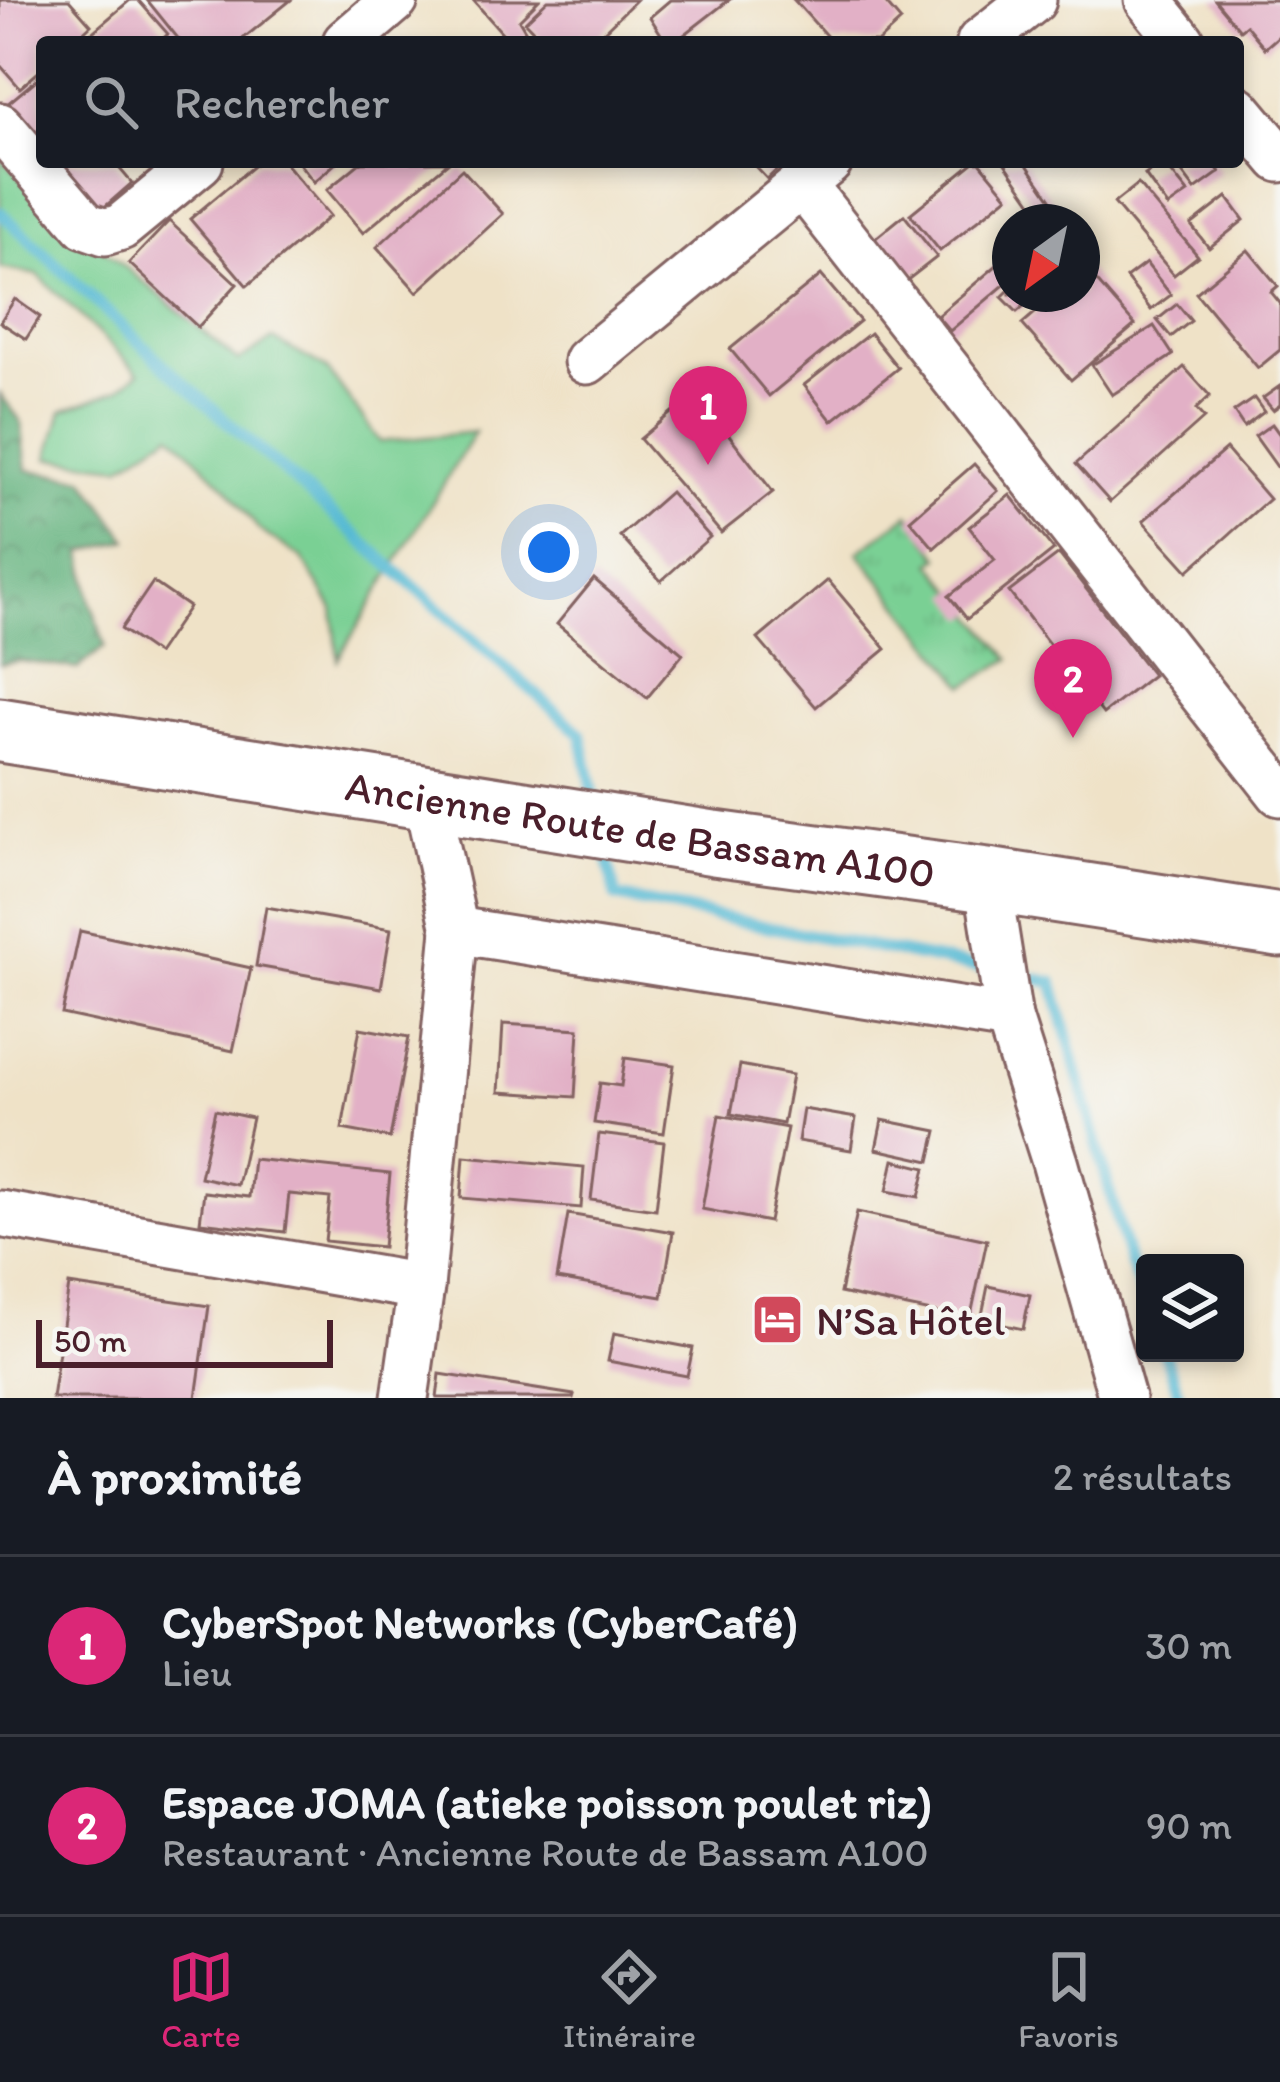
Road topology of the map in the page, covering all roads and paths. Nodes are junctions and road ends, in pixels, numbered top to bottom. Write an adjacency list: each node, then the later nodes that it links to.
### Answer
1 (1034, 0): 3 (street)
2 (1148, 0): 4 (street)
3 (988, 36)
4 (1177, 36)
5 (1244, 116): 7 (street)
6 (0, 126): 8 (street)
7 (1280, 159)
8 (36, 168)
9 (36, 168): 10 (street)
10 (193, 168)
11 (816, 173): 12 (street); 14 (street)
12 (587, 361)
13 (0, 730): 15 (main road, Ancienne Route de Bassam A100)
14 (1280, 793)
15 (426, 797): 16 (main road, Ancienne Route de Bassam A100); 18 (street)
16 (987, 880): 17 (main road, Ancienne Route de Bassam A100); 19 (street)
17 (1280, 925)
18 (455, 929): 19 (street); 21 (street)
19 (1009, 1018): 23 (street)
20 (0, 1214): 21 (street)
21 (421, 1287): 22 (street)
22 (404, 1398)
23 (1122, 1398)

